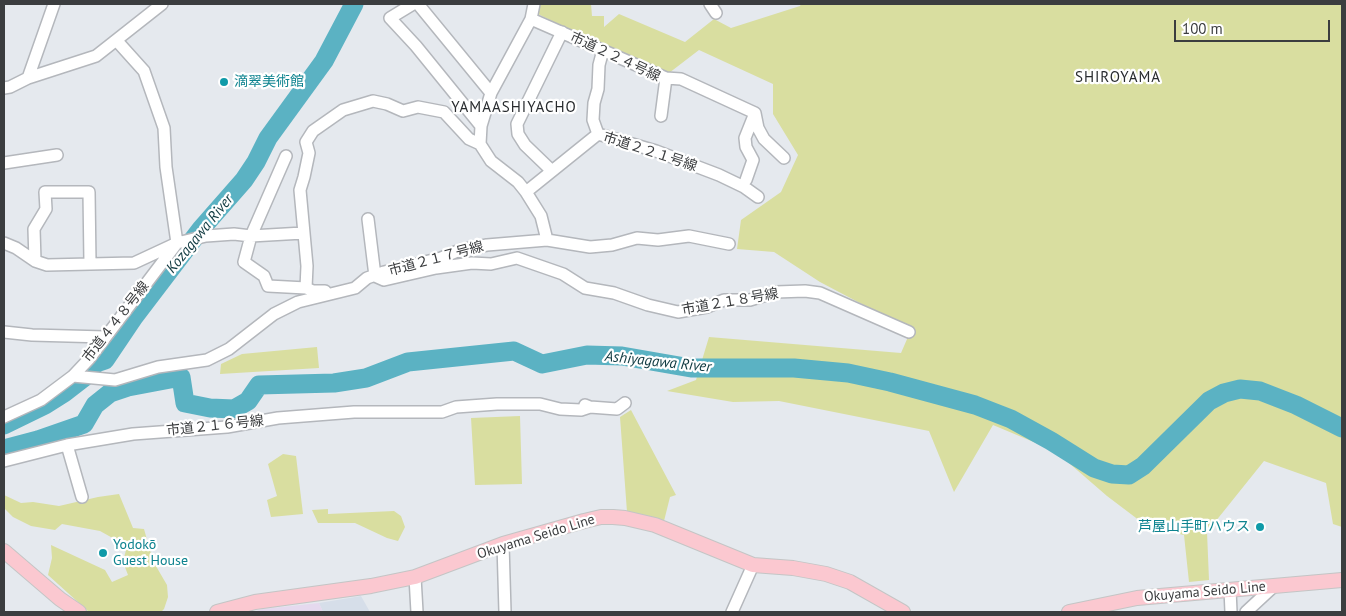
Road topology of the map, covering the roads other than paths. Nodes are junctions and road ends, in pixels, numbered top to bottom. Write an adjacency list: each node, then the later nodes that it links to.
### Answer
1 (54, 4): 10 (street)
2 (162, 4): 8 (street)
3 (413, 4): 16 (street)
4 (418, 4): 13 (street)
5 (534, 4): 6 (street)
6 (531, 19): 7 (street, 市道２２４号線); 13 (street)
7 (562, 32): 9 (street, 市道２２４号線); 22 (street)
8 (117, 40): 10 (street); 31 (street)
9 (603, 50): 11 (street, 市道２２４号線); 17 (street)
10 (28, 78): 12 (street)
11 (666, 78): 14 (street); 15 (street, 市道２２４号線)
12 (4, 88)
13 (491, 94): 16 (street)
14 (758, 114): 20 (street); 23 (street)
15 (661, 116)
16 (481, 126): 18 (street)
17 (598, 134): 22 (street, 市道２２１号線); 25 (street, 市道２２１号線)
18 (480, 144): 24 (street); 27 (street)
19 (57, 155): 21 (street)
20 (784, 158)
21 (4, 163)
22 (552, 171): 24 (street, 市道２２１号線)
23 (746, 180)
24 (526, 192): 29 (street)
25 (758, 197)
26 (368, 219): 35 (street)
27 (303, 233): 28 (street); 36 (street)
28 (251, 236): 28 (street); 31 (street); 36 (street)
29 (547, 240): 32 (street, 市道２１７号線); 35 (street, 市道２１７号線)
30 (4, 243): 33 (street)
31 (180, 243): 34 (street); 40 (street, 市道４４８号線)
32 (729, 244)
33 (35, 261): 34 (street); 34 (street)
34 (90, 263)
35 (375, 276): 37 (street, 市道２１７号線); 39 (street, 市道２１８号線)
36 (306, 288): 37 (street)
37 (337, 292): 41 (street, 市道２１７号線)
38 (4, 332): 40 (street)
39 (910, 332)
40 (105, 337): 41 (street, 市道４４８号線)
41 (76, 376): 43 (street, 市道４４８号線)
42 (625, 403): 44 (street, 市道２１６号線)
43 (4, 416)
44 (67, 445): 45 (street, 市道２１６号線); 46 (street)
45 (4, 462)
46 (82, 497)
47 (503, 544): 49 (main road, Okuyama Seido Line); 50 (main road, Okuyama Seido Line); 58 (street)
48 (4, 551): 55 (main road)
49 (753, 565): 54 (main road, Okuyama Seido Line); 59 (street)
50 (415, 577): 56 (main road, Okuyama Seido Line); 57 (street)
51 (1342, 580): 52 (main road, Okuyama Seido Line)
52 (1274, 586): 53 (main road, Okuyama Seido Line); 62 (street)
53 (1230, 589): 60 (main road, Okuyama Seido Line); 61 (street)
54 (898, 611)
55 (79, 612)
56 (217, 612)
57 (416, 612)
58 (505, 612)
59 (732, 612)
60 (1069, 612)
61 (1230, 612)
62 (1246, 612)

